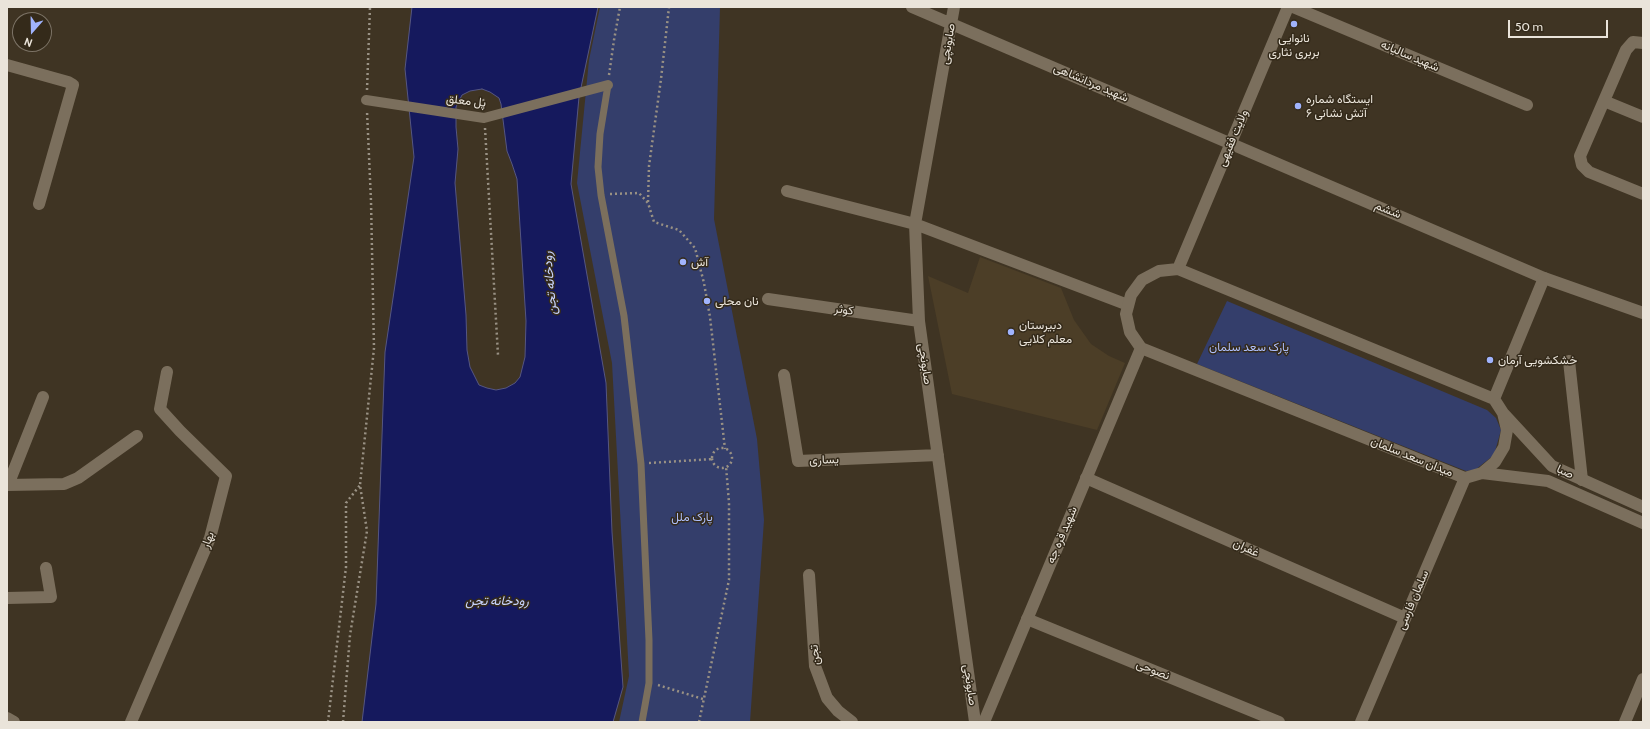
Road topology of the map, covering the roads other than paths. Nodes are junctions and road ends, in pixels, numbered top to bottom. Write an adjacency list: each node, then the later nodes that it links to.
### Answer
1 (912, 7): 5 (street, شهید مردانشاهی)
2 (954, 7): 5 (street, صابونچی)
3 (1288, 7): 13 (street, ولایت فقیهی)
4 (1293, 7): 11 (street, شهید سالیانه)
5 (951, 24): 13 (street, شهید مردانشاهی); 17 (street, صابونچی)
6 (1638, 43): 10 (street)
7 (7, 65): 16 (street)
8 (608, 85): 9 (street, پل معلق); 49 (lane)
9 (366, 100)
10 (1604, 101): 12 (street); 15 (street)
11 (1526, 105)
12 (1643, 117)
13 (1231, 142): 18 (street, ولایت فقیهی); 19 (street, ششم)
14 (787, 191): 17 (street)
15 (1643, 194)
16 (39, 204)
17 (915, 224): 21 (street); 23 (street, صابونچی)
18 (1178, 269): 21 (street); 29 (street)
19 (1544, 278): 22 (street, ششم); 29 (street)
20 (768, 298): 23 (street, کوثر)
21 (1128, 306): 24 (street)
22 (1643, 313)
23 (919, 321): 32 (street, صابونچی)
24 (1141, 348): 34 (street, شهید قره جه); 35 (street, میدان سعد سلمان)
25 (1569, 361): 36 (street)
26 (167, 372): 48 (street, بهار)
27 (784, 375): 32 (street, یساری)
28 (43, 397): 37 (street)
29 (1494, 399): 30 (street, میدان سعد سلمان)
30 (1503, 414): 33 (street, میدان سعد سلمان); 36 (street, صبا)
31 (137, 436): 37 (street)
32 (938, 455): 51 (street, صابونچی)
33 (1482, 473): 35 (street, میدان سعد سلمان); 39 (street, صبا)
34 (1086, 478): 43 (street, غفران); 44 (street, شهید قره جه)
35 (1465, 478): 43 (street, سلمان فارسی)
36 (1582, 480): 38 (street, صبا)
37 (8, 485)
38 (1643, 507)
39 (1643, 523)
40 (46, 568): 42 (street)
41 (809, 575): 50 (street, تجن)
42 (7, 598)
43 (1405, 618): 54 (street, سلمان فارسی)
44 (1027, 619): 52 (street, شهید قره جه); 53 (street, نصوحی)
45 (1643, 679): 55 (street)
46 (7, 718): 47 (street)
47 (14, 722)
48 (131, 722)
49 (642, 722)
50 (852, 722)
51 (975, 722)
52 (984, 722)
53 (1279, 722)
54 (1361, 722)
55 (1625, 722)

